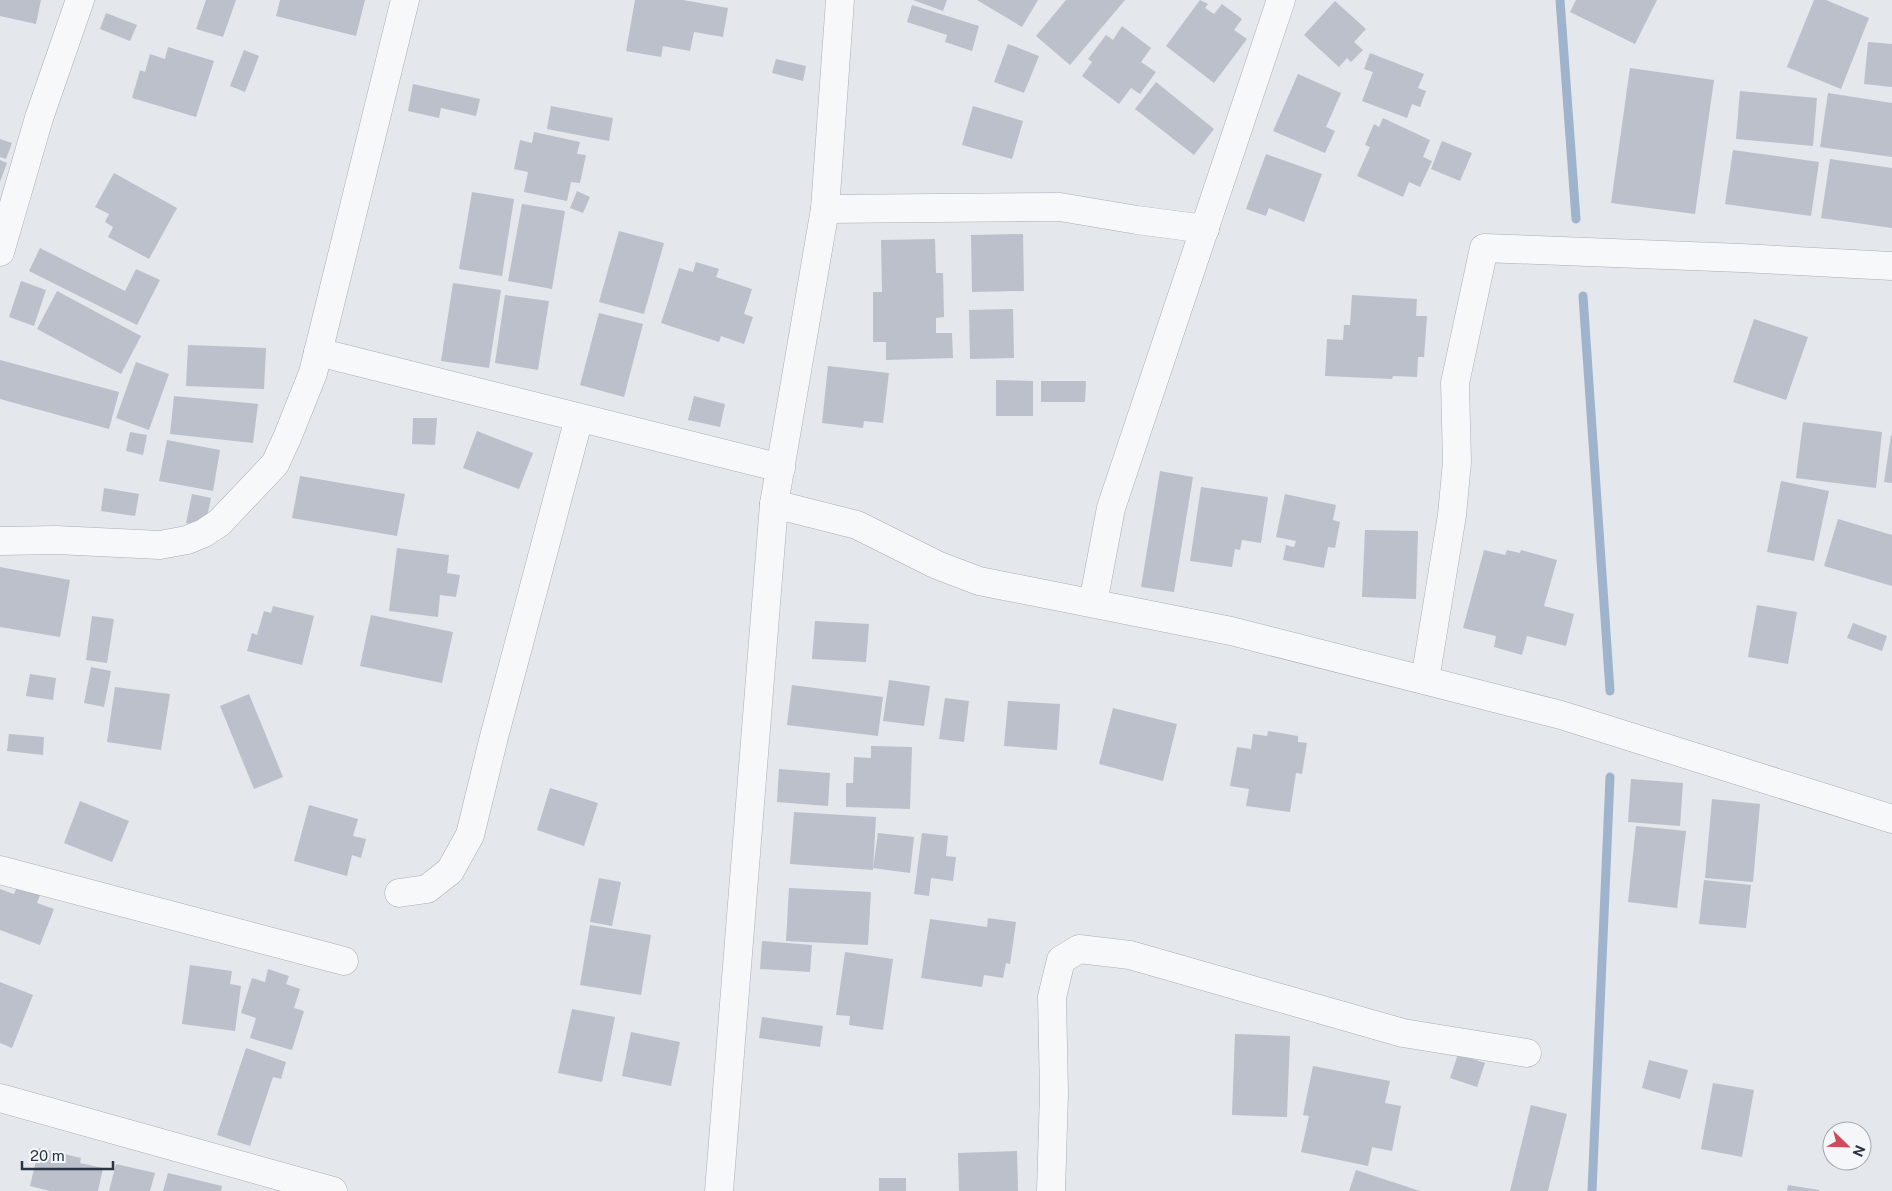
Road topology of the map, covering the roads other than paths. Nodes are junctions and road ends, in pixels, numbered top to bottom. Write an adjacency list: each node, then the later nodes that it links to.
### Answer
1 (80, 0): 7 (street)
2 (406, 0): 9 (street)
3 (840, 0): 5 (street)
4 (1282, 0): 6 (street)
5 (825, 209): 6 (street); 11 (street)
6 (1205, 229): 14 (street)
7 (0, 252)
8 (1892, 266): 15 (street)
9 (318, 352): 10 (street); 13 (street)
10 (579, 418): 11 (street); 18 (street)
11 (781, 468): 12 (street)
12 (774, 504): 14 (street); 23 (street)
13 (0, 541)
14 (1093, 603): 15 (street)
15 (1425, 680): 16 (street)
16 (1892, 820)
17 (0, 870): 19 (street)
18 (399, 893)
19 (344, 961)
20 (1527, 1053): 24 (street)
21 (0, 1098): 22 (street)
22 (333, 1191)
23 (719, 1191)
24 (1051, 1191)

